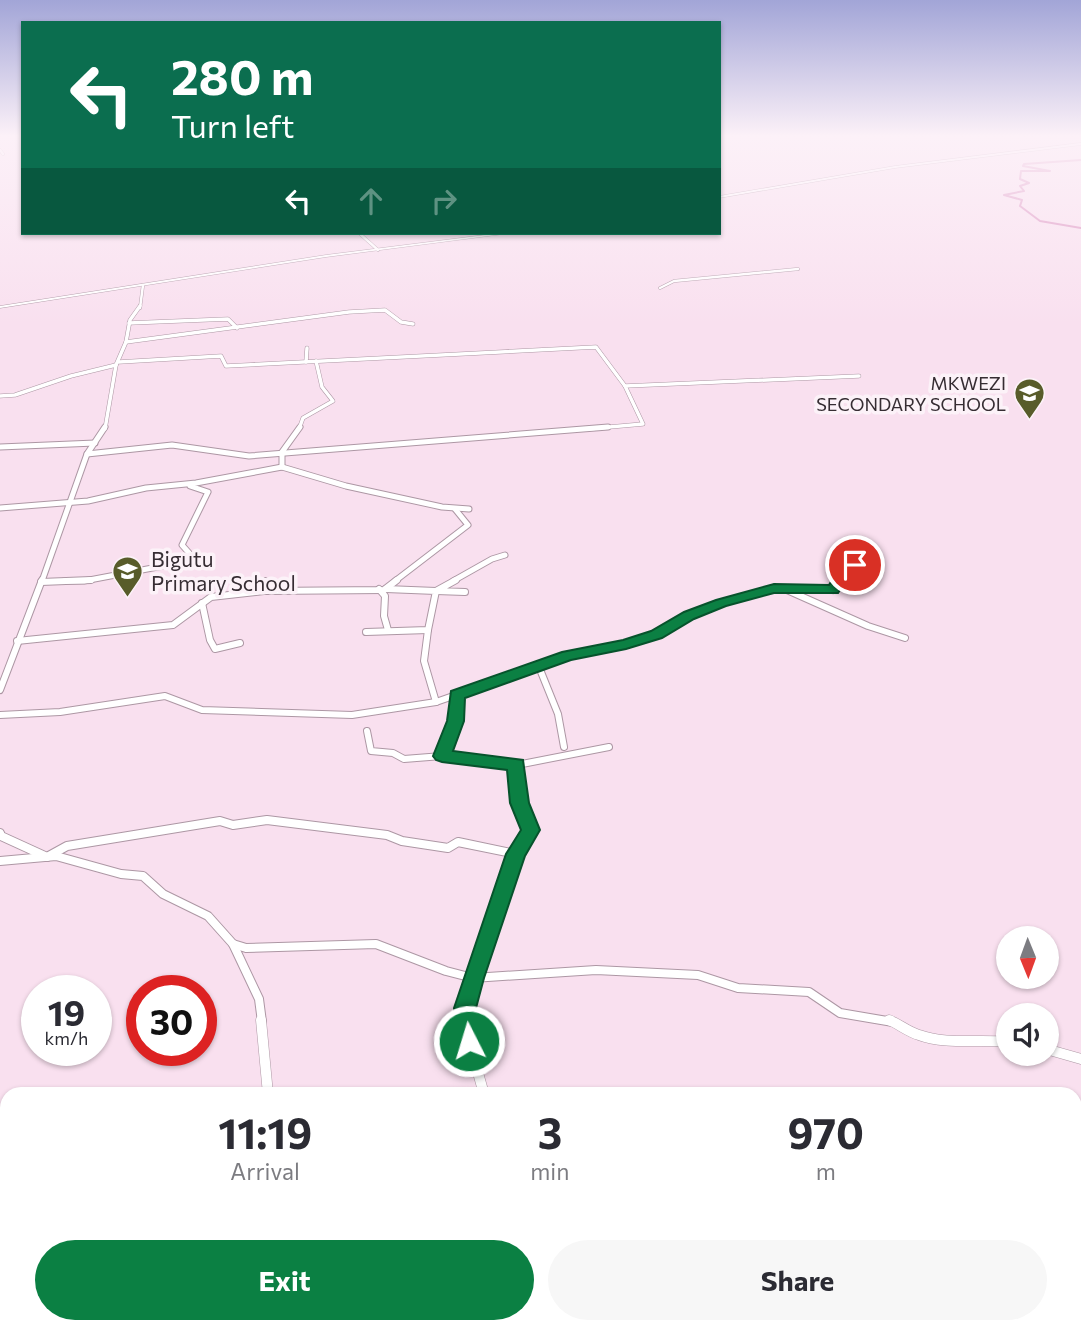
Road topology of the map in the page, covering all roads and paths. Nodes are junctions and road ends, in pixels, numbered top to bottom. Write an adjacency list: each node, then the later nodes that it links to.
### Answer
1 (361, 235): 3 (street)
2 (494, 235): 3 (main road)
3 (378, 250): 5 (main road)
4 (798, 269): 6 (street)
5 (143, 285): 7 (main road); 9 (street)
6 (660, 288)
7 (0, 307)
8 (120, 323): 9 (street)
9 (130, 323): 11 (street); 12 (street)
10 (413, 324): 11 (street)
11 (237, 328): 12 (street)
12 (127, 342): 16 (street)
13 (307, 348): 15 (street)
14 (316, 361): 15 (street); 18 (street); 22 (street)
15 (306, 362): 16 (street)
16 (118, 364): 19 (street); 20 (street)
17 (859, 376): 18 (street)
18 (625, 386): 22 (street)
19 (0, 396)
20 (95, 443): 21 (street); 23 (street)
21 (0, 447)
22 (281, 453): 23 (street); 24 (street)
23 (87, 454): 26 (street)
24 (282, 467): 25 (street); 28 (street)
25 (186, 484): 26 (street); 33 (street)
26 (71, 503): 27 (street); 33 (street)
27 (0, 508)
28 (455, 509): 29 (street); 34 (street)
29 (469, 509)
30 (505, 555): 36 (street)
31 (877, 562): 35 (street)
32 (265, 581): 37 (street)
33 (41, 582): 44 (street)
34 (381, 589): 36 (street); 37 (street); 40 (street)
35 (785, 589): 43 (street); 46 (street)
36 (436, 591): 38 (street); 41 (street)
37 (254, 592): 39 (street)
38 (465, 592)
39 (202, 603): 44 (street); 45 (street)
40 (388, 630): 41 (street); 42 (street)
41 (428, 630): 49 (street)
42 (366, 632)
43 (905, 638)
44 (17, 641): 47 (street)
45 (240, 643)
46 (539, 667): 48 (street); 52 (street)
47 (0, 690)
48 (457, 695): 49 (street); 54 (street)
49 (436, 702): 50 (street)
50 (0, 715)
51 (367, 731): 54 (street)
52 (564, 747)
53 (609, 747): 55 (street)
54 (442, 756): 55 (street)
55 (517, 765): 57 (street)
56 (0, 833): 58 (street)
57 (516, 854): 58 (street); 61 (street)
58 (47, 857): 59 (street); 60 (street)
59 (0, 861)
60 (233, 944): 61 (street); 65 (street)
61 (473, 978): 62 (street); 66 (street)
62 (996, 1041)
63 (1059, 1053): 64 (street)
64 (1081, 1059)
65 (269, 1087)
66 (482, 1087)

